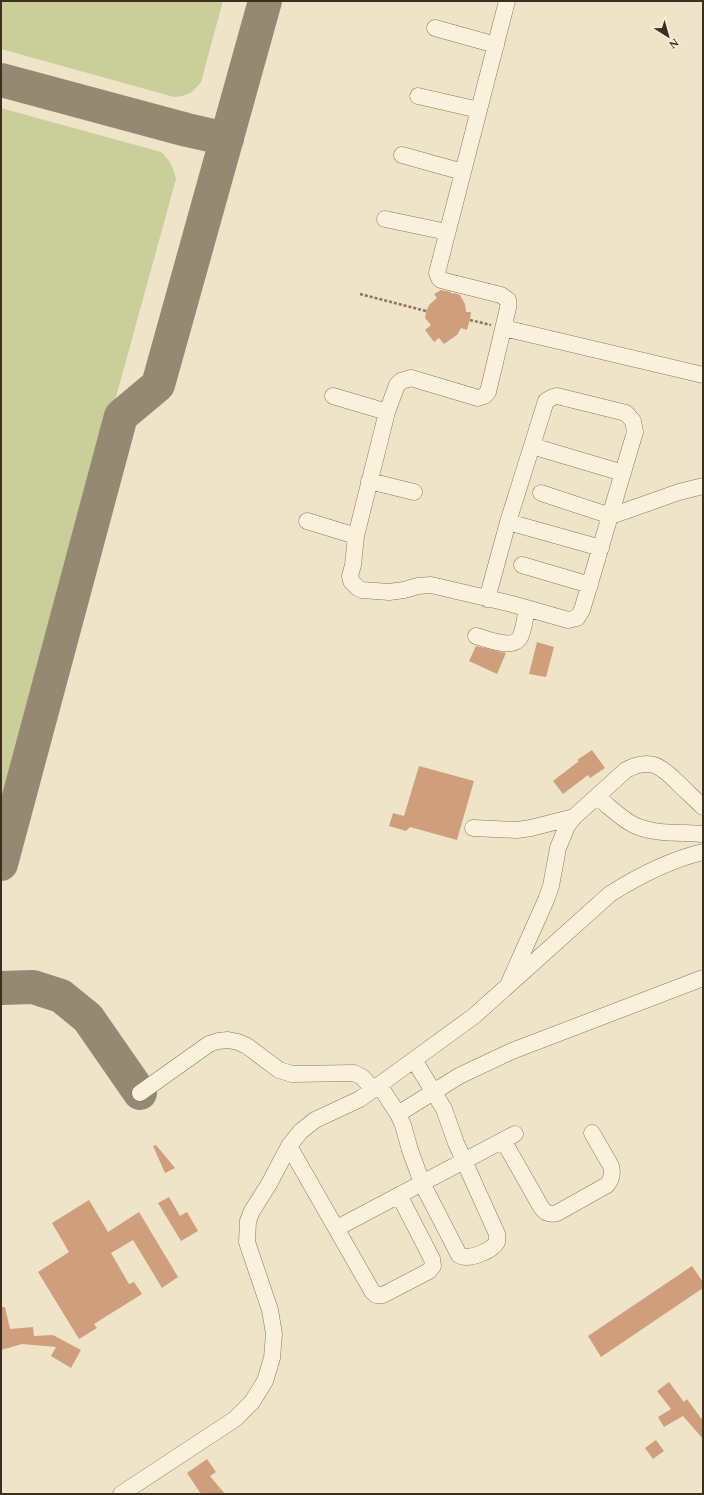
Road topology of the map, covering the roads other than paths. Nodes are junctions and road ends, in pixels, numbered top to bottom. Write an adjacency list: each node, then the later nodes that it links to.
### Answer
1 (507, 1): 3 (lane)
2 (435, 28): 3 (lane)
3 (496, 45): 5 (lane)
4 (418, 96): 5 (lane)
5 (479, 110): 7 (lane)
6 (402, 155): 7 (lane)
7 (463, 172): 9 (lane)
8 (385, 219): 9 (lane)
9 (447, 232): 10 (lane)
10 (504, 328): 11 (lane); 13 (lane)
11 (703, 375)
12 (333, 396): 13 (lane)
13 (387, 412): 16 (lane)
14 (532, 446): 15 (lane); 15 (lane); 22 (lane)
15 (623, 473): 20 (lane)
16 (369, 481): 18 (lane); 23 (lane)
17 (703, 486): 20 (lane)
18 (414, 492)
19 (541, 493): 20 (lane)
20 (611, 516): 24 (lane)
21 (307, 521): 23 (lane)
22 (508, 522): 24 (lane); 27 (lane)
23 (356, 536): 27 (lane)
24 (601, 548): 26 (lane)
25 (522, 565): 26 (lane)
26 (590, 585): 28 (lane)
27 (487, 599): 28 (lane)
28 (527, 608): 29 (lane)
29 (476, 636)
30 (597, 796): 31 (lane); 32 (lane); 34 (lane)
31 (703, 807)
32 (574, 817): 33 (lane); 37 (lane)
33 (473, 828)
34 (703, 834)
35 (703, 852): 37 (lane)
36 (703, 978): 40 (lane)
37 (506, 989): 38 (lane)
38 (414, 1060): 39 (lane); 40 (lane)
39 (376, 1087): 41 (lane); 42 (lane); 44 (lane)
40 (434, 1092): 42 (lane); 45 (lane)
41 (140, 1093)
42 (398, 1114): 46 (lane)
43 (592, 1133): 45 (lane)
44 (290, 1146): 48 (lane); 49 (lane)
45 (464, 1161): 46 (lane); 46 (lane)
46 (422, 1183): 47 (lane)
47 (399, 1195): 48 (lane); 48 (lane)
48 (337, 1228)
49 (121, 1494)

